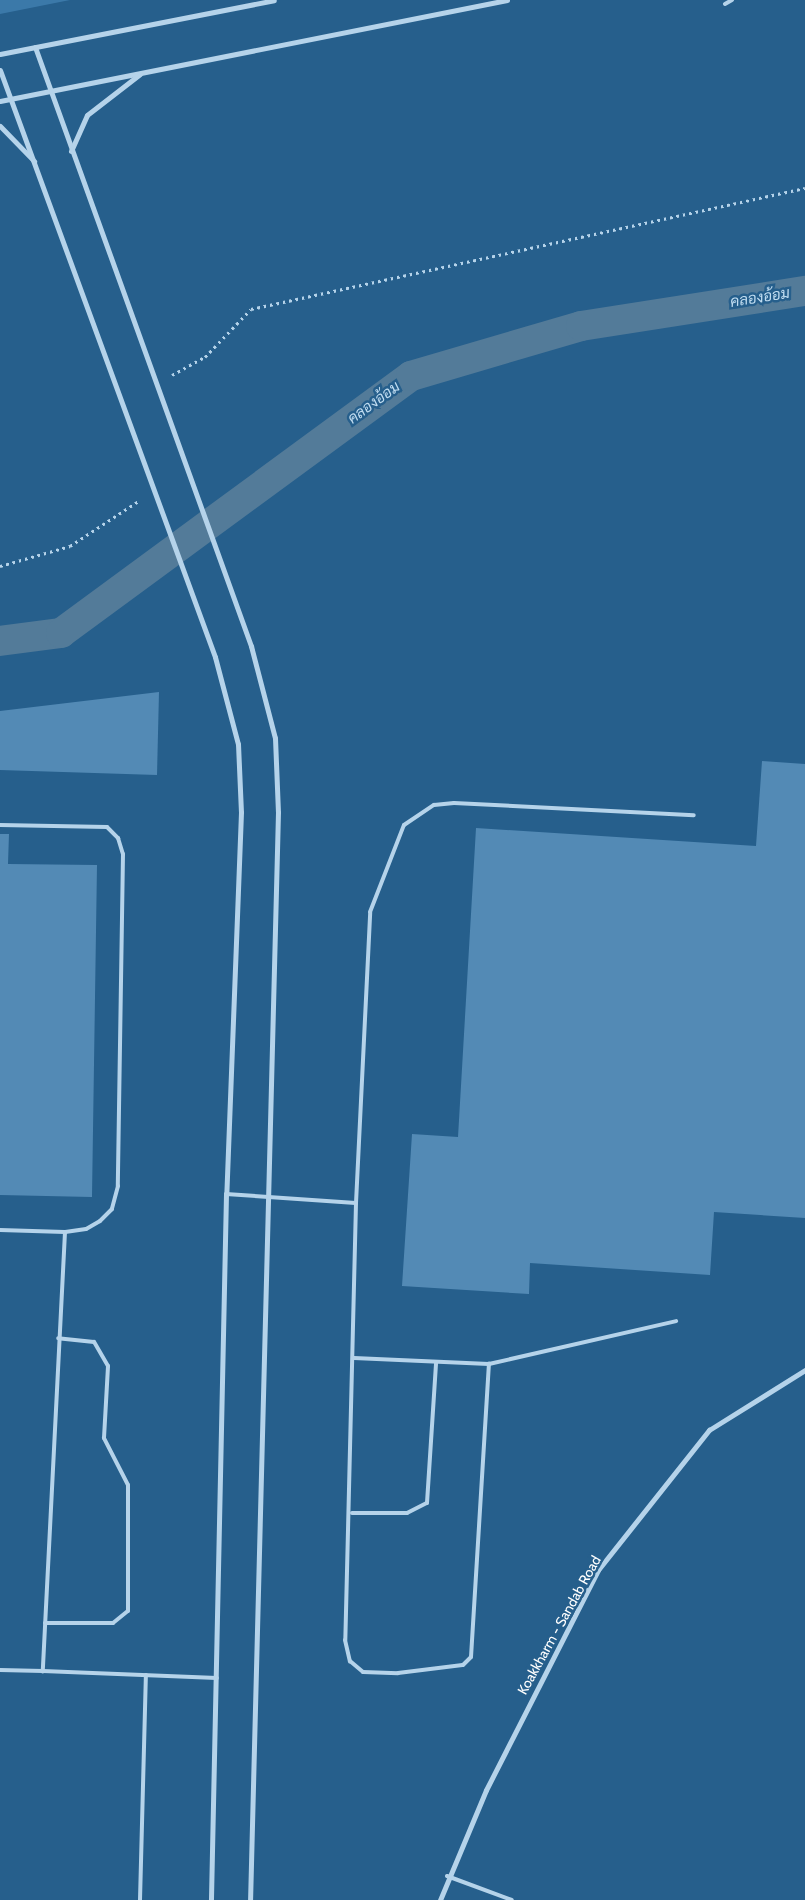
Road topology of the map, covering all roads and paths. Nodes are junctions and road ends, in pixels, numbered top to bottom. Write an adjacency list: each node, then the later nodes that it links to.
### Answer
1 (274, 0): 5 (street)
2 (507, 0): 8 (street)
3 (732, 0): 4 (lane)
4 (725, 4)
5 (35, 47): 6 (street); 9 (street)
6 (0, 54)
7 (0, 70): 10 (street)
8 (142, 72): 9 (street); 13 (street)
9 (50, 91): 10 (street); 13 (street)
10 (12, 99): 11 (street); 14 (street)
11 (0, 101)
12 (0, 126): 14 (street)
13 (71, 151): 16 (street)
14 (36, 164): 17 (street)
15 (805, 188): 16 (path)
16 (157, 381): 22 (street)
17 (155, 490): 18 (path); 21 (street)
18 (0, 566)
19 (694, 815): 23 (lane)
20 (0, 825): 25 (lane)
21 (226, 1194): 22 (lane); 37 (street)
22 (266, 1195): 23 (lane); 41 (street)
23 (356, 1203): 28 (lane)
24 (0, 1230): 25 (lane)
25 (66, 1232): 27 (lane)
26 (676, 1321): 30 (lane)
27 (58, 1338): 33 (lane); 33 (lane)
28 (354, 1358): 29 (lane); 32 (lane)
29 (436, 1362): 30 (lane); 32 (lane)
30 (489, 1364): 32 (lane)
31 (805, 1370): 38 (street, Koakkharm - Sandab Road)
32 (352, 1513)
33 (45, 1623): 35 (lane)
34 (0, 1670): 35 (lane)
35 (43, 1671): 36 (lane)
36 (146, 1674): 37 (lane); 39 (lane)
37 (217, 1678): 40 (street)
38 (447, 1876): 42 (street, Koakkharm - Sandab Road); 43 (lane)
39 (140, 1900)
40 (211, 1900)
41 (250, 1900)
42 (440, 1900)
43 (512, 1900)

